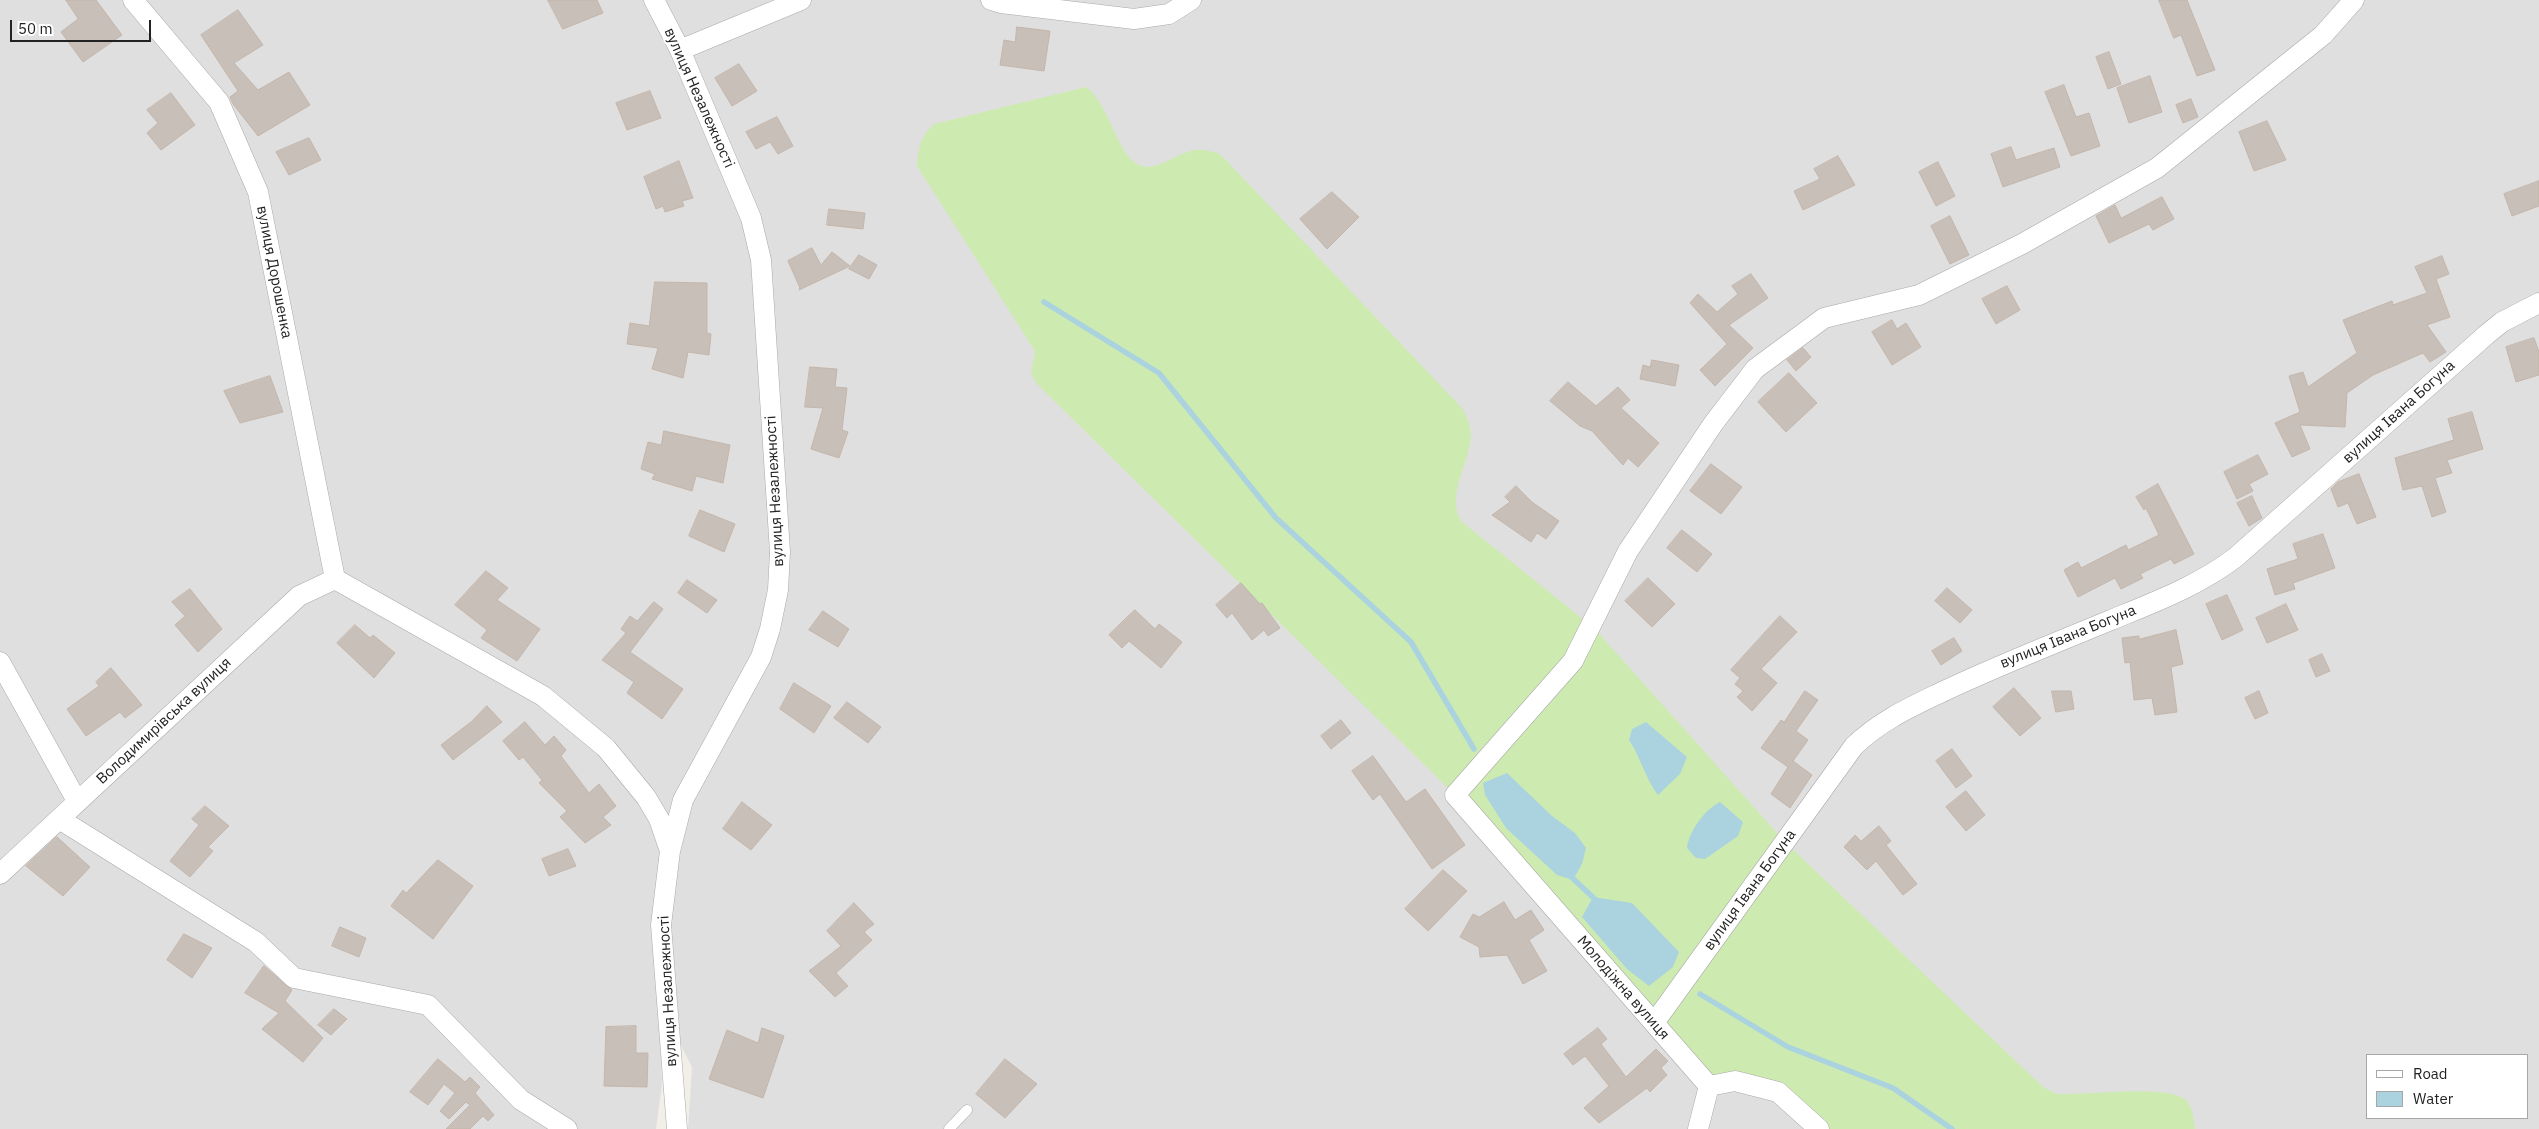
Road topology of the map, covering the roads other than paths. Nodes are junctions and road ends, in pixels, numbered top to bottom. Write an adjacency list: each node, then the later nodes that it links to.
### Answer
1 (133, 0): 9 (street, вулиця Дорошенка)
2 (654, 0): 7 (street, вулиця Незалежності)
3 (801, 0): 7 (street)
4 (992, 0): 5 (street)
5 (1191, 0)
6 (2354, 0): 15 (street, Молодіжна вулиця)
7 (680, 50): 13 (street, вулиця Незалежності)
8 (2539, 303): 15 (street, вулиця Івана Богуна)
9 (335, 579): 11 (street, Володимирівська вулиця); 13 (street)
10 (0, 662): 11 (street)
11 (77, 801): 12 (street, Володимирівська вулиця)
12 (61, 820): 14 (street, Володимирівська вулиця); 18 (street)
13 (670, 851): 19 (street, вулиця Незалежності)
14 (0, 874)
15 (1654, 1023): 16 (street, Молодіжна вулиця)
16 (1709, 1086): 21 (street); 22 (street)
17 (967, 1110): 20 (lane)
18 (567, 1129)
19 (677, 1129)
20 (949, 1129)
21 (1698, 1129)
22 (1819, 1129)

